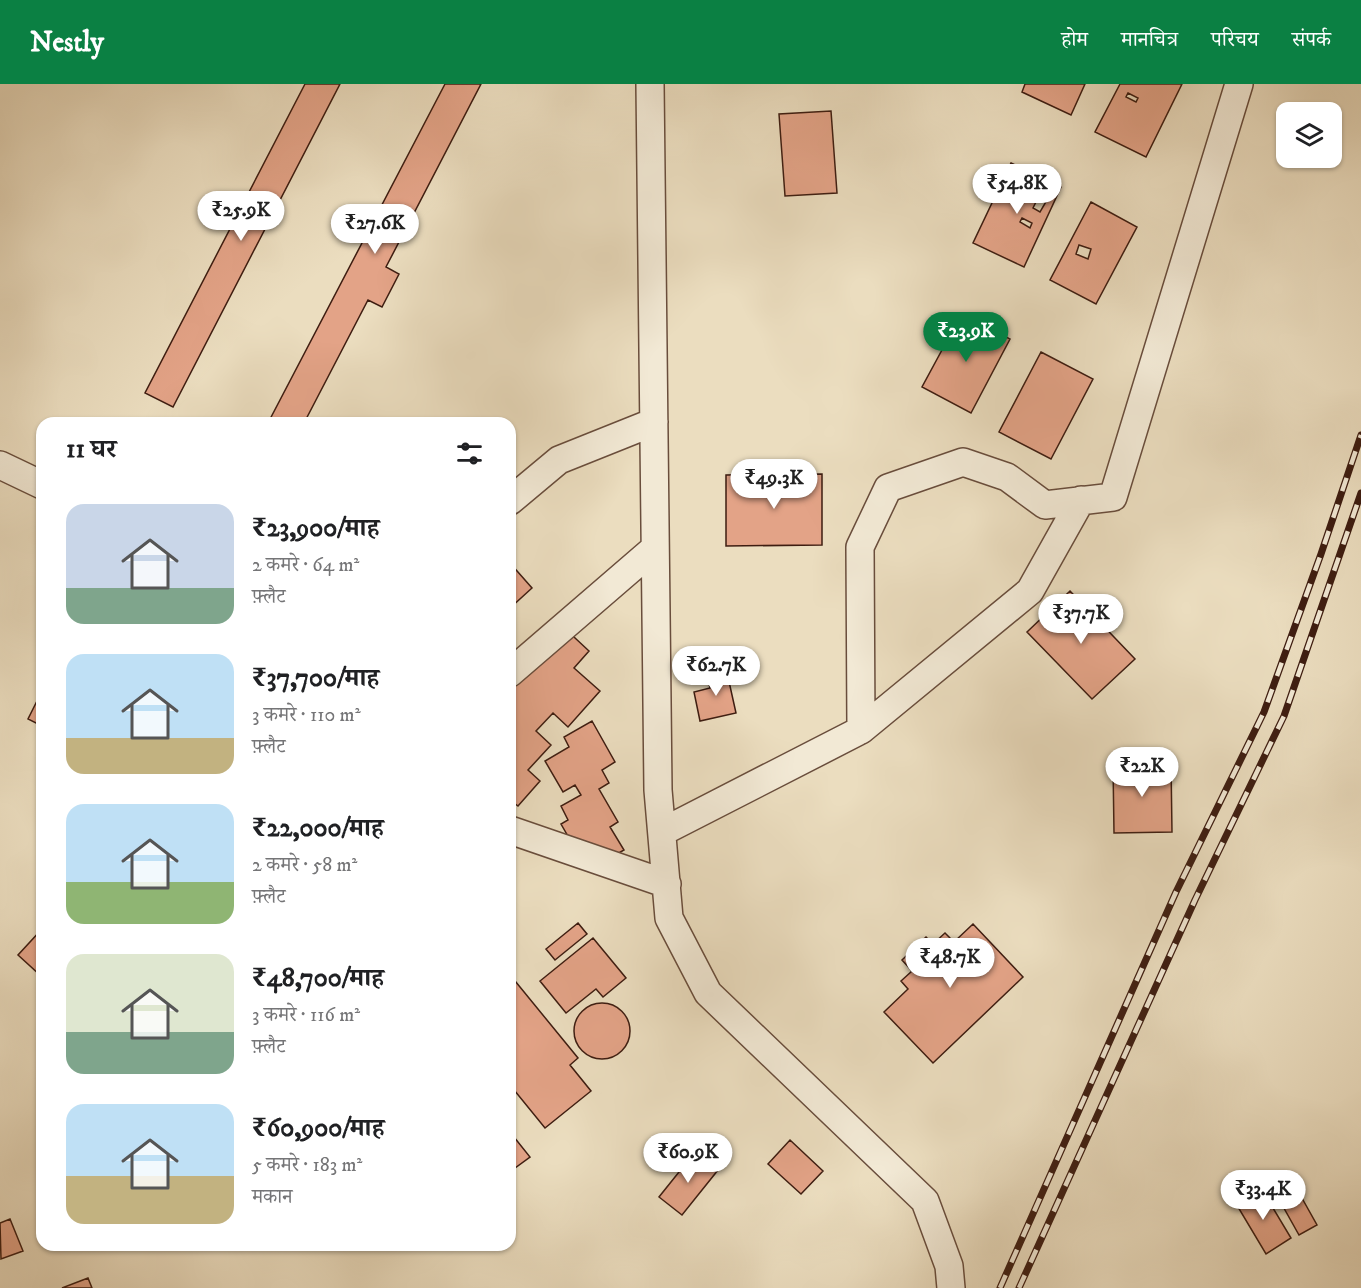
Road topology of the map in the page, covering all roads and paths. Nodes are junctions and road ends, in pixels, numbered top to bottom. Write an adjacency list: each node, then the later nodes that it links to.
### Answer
1 (650, 84): 3 (street)
2 (1239, 84): 7 (street)
3 (654, 423): 6 (street); 8 (street)
4 (0, 465): 5 (street)
5 (36, 481)
6 (516, 496)
7 (1082, 500): 10 (street); 10 (street)
8 (656, 548): 9 (street); 12 (street)
9 (516, 668)
10 (861, 730): 12 (street)
11 (516, 832): 13 (street)
12 (662, 832): 13 (street)
13 (667, 884): 14 (street)
14 (951, 1288)

